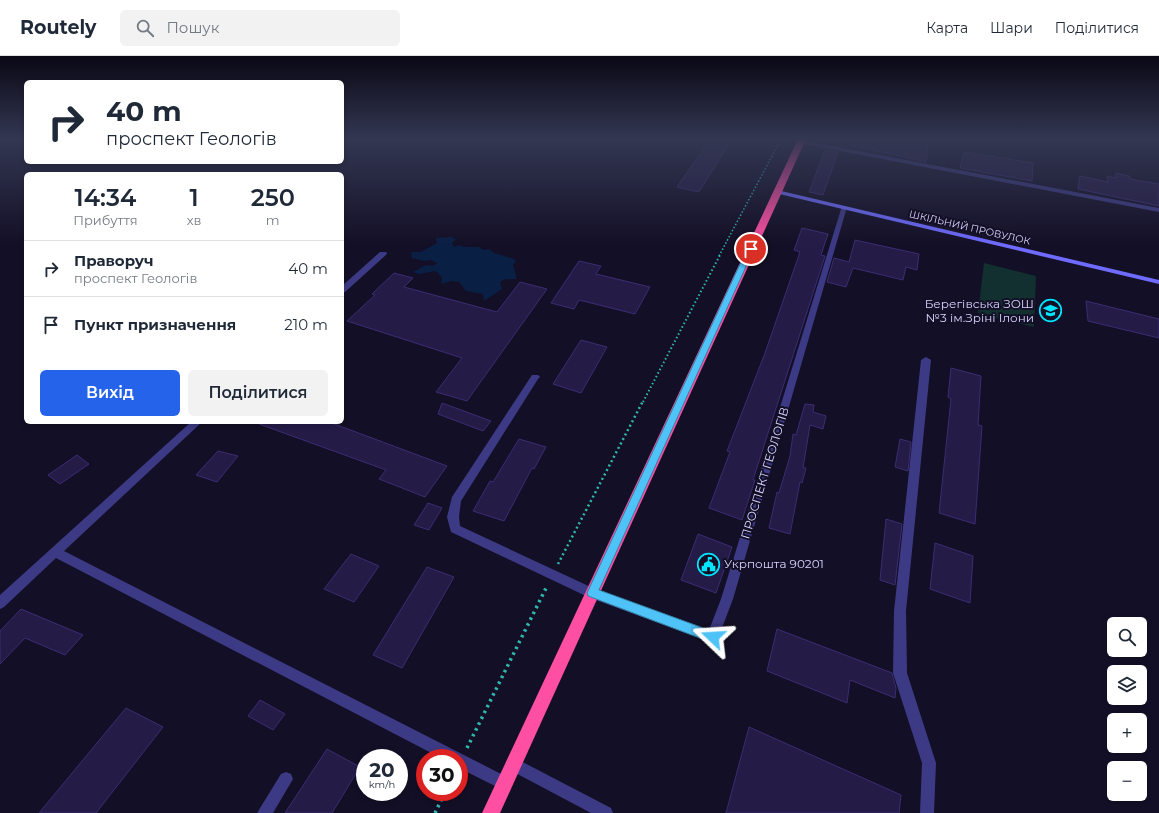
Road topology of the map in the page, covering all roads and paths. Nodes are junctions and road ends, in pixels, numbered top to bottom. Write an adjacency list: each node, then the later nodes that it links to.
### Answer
1 (762, 174): 14 (path)
2 (785, 174): 4 (highway)
3 (974, 174): 6 (street)
4 (777, 192): 5 (main road, ШКІЛЬНИЙ ПРОВУЛОК); 15 (highway)
5 (844, 207): 8 (main road, ШКІЛЬНИЙ ПРОВУЛОК); 15 (street, ПРОСПЕКТ ГЕОЛОГІВ)
6 (1159, 210)
7 (383, 254): 9 (street)
8 (1159, 282)
9 (344, 288)
10 (926, 360): 28 (street)
11 (535, 377): 14 (street, ПРОСПЕКТ ГЕОЛОГІВ)
12 (195, 424): 13 (street)
13 (55, 552): 16 (street); 17 (street)
14 (553, 574): 15 (street, ПРОСПЕКТ ГЕОЛОГІВ); 18 (path)
15 (592, 593): 20 (highway)
16 (0, 603)
17 (439, 749)
18 (463, 749)
19 (468, 764): 22 (street)
20 (513, 764): 22 (highway); 27 (street)
21 (286, 779): 24 (street)
22 (504, 783): 26 (highway)
23 (441, 801): 25 (path)
24 (264, 813)
25 (435, 813)
26 (491, 813)
27 (606, 813)
28 (927, 813)

